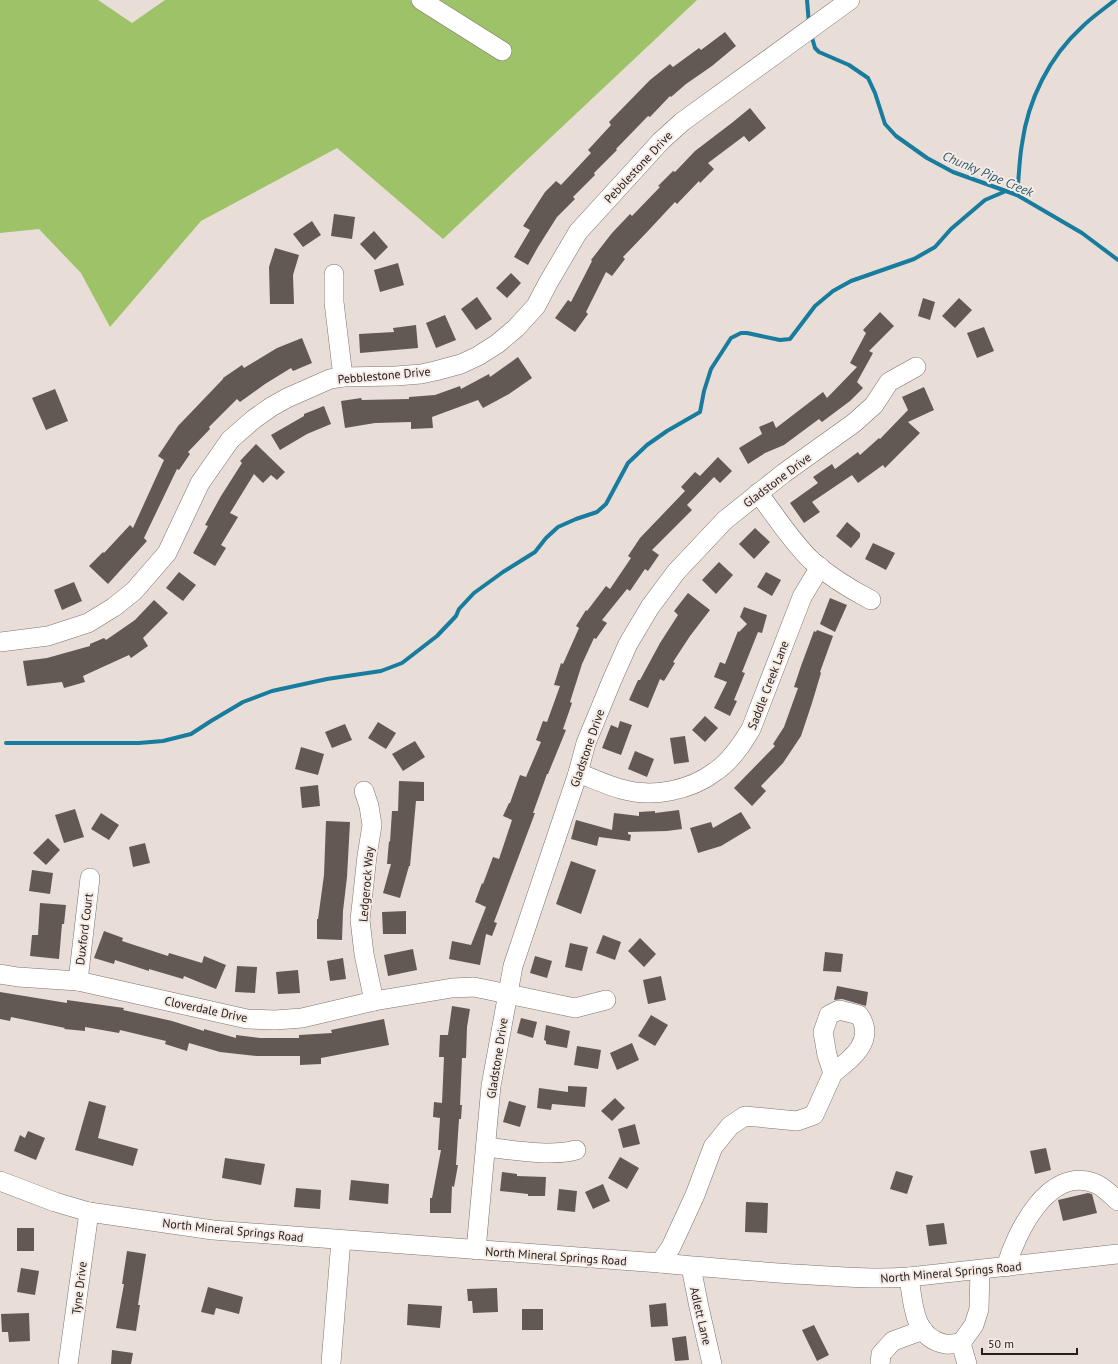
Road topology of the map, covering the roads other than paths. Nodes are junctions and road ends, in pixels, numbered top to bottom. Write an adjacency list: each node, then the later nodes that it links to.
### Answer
1 (421, 0): 3 (street)
2 (850, 0): 6 (street, Pebblestone Drive)
3 (502, 51)
4 (334, 274): 6 (street)
5 (916, 367): 7 (street, Gladstone Drive)
6 (343, 377): 10 (street, Pebblestone Drive)
7 (758, 493): 8 (street); 11 (street, Gladstone Drive)
8 (820, 568): 9 (street); 11 (street, Saddle Creek Lane)
9 (872, 600)
10 (0, 642)
11 (578, 773): 16 (street, Gladstone Drive)
12 (364, 791): 18 (street, Ledgerock Way)
13 (90, 878): 15 (street, Duxford Court)
14 (0, 974): 15 (street, Cloverdale Drive)
15 (78, 981): 18 (street, Cloverdale Drive)
16 (507, 994): 17 (street, Cloverdale Drive); 18 (street, Cloverdale Drive); 20 (street, Gladstone Drive)
17 (606, 1000)
18 (374, 1001)
19 (833, 1073): 28 (street)
20 (486, 1147): 21 (street); 26 (street, Gladstone Drive)
21 (576, 1150)
22 (0, 1181): 24 (street, North Mineral Springs Road)
23 (1118, 1201): 30 (street)
24 (89, 1212): 25 (street, North Mineral Springs Road); 36 (street, Tyne Drive)
25 (341, 1240): 26 (street, North Mineral Springs Road); 35 (street)
26 (476, 1250): 28 (street, North Mineral Springs Road)
27 (1118, 1254): 30 (street, North Mineral Springs Road)
28 (660, 1263): 29 (street, North Mineral Springs Road)
29 (691, 1267): 32 (street, North Mineral Springs Road); 37 (street, Adlett Lane)
30 (1006, 1268): 31 (street, North Mineral Springs Road)
31 (980, 1270): 32 (street, North Mineral Springs Road); 34 (street)
32 (909, 1277): 33 (street)
33 (923, 1330): 34 (street); 38 (street)
34 (961, 1343): 39 (street)
35 (331, 1363)
36 (68, 1364)
37 (712, 1364)
38 (880, 1364)
39 (967, 1364)

